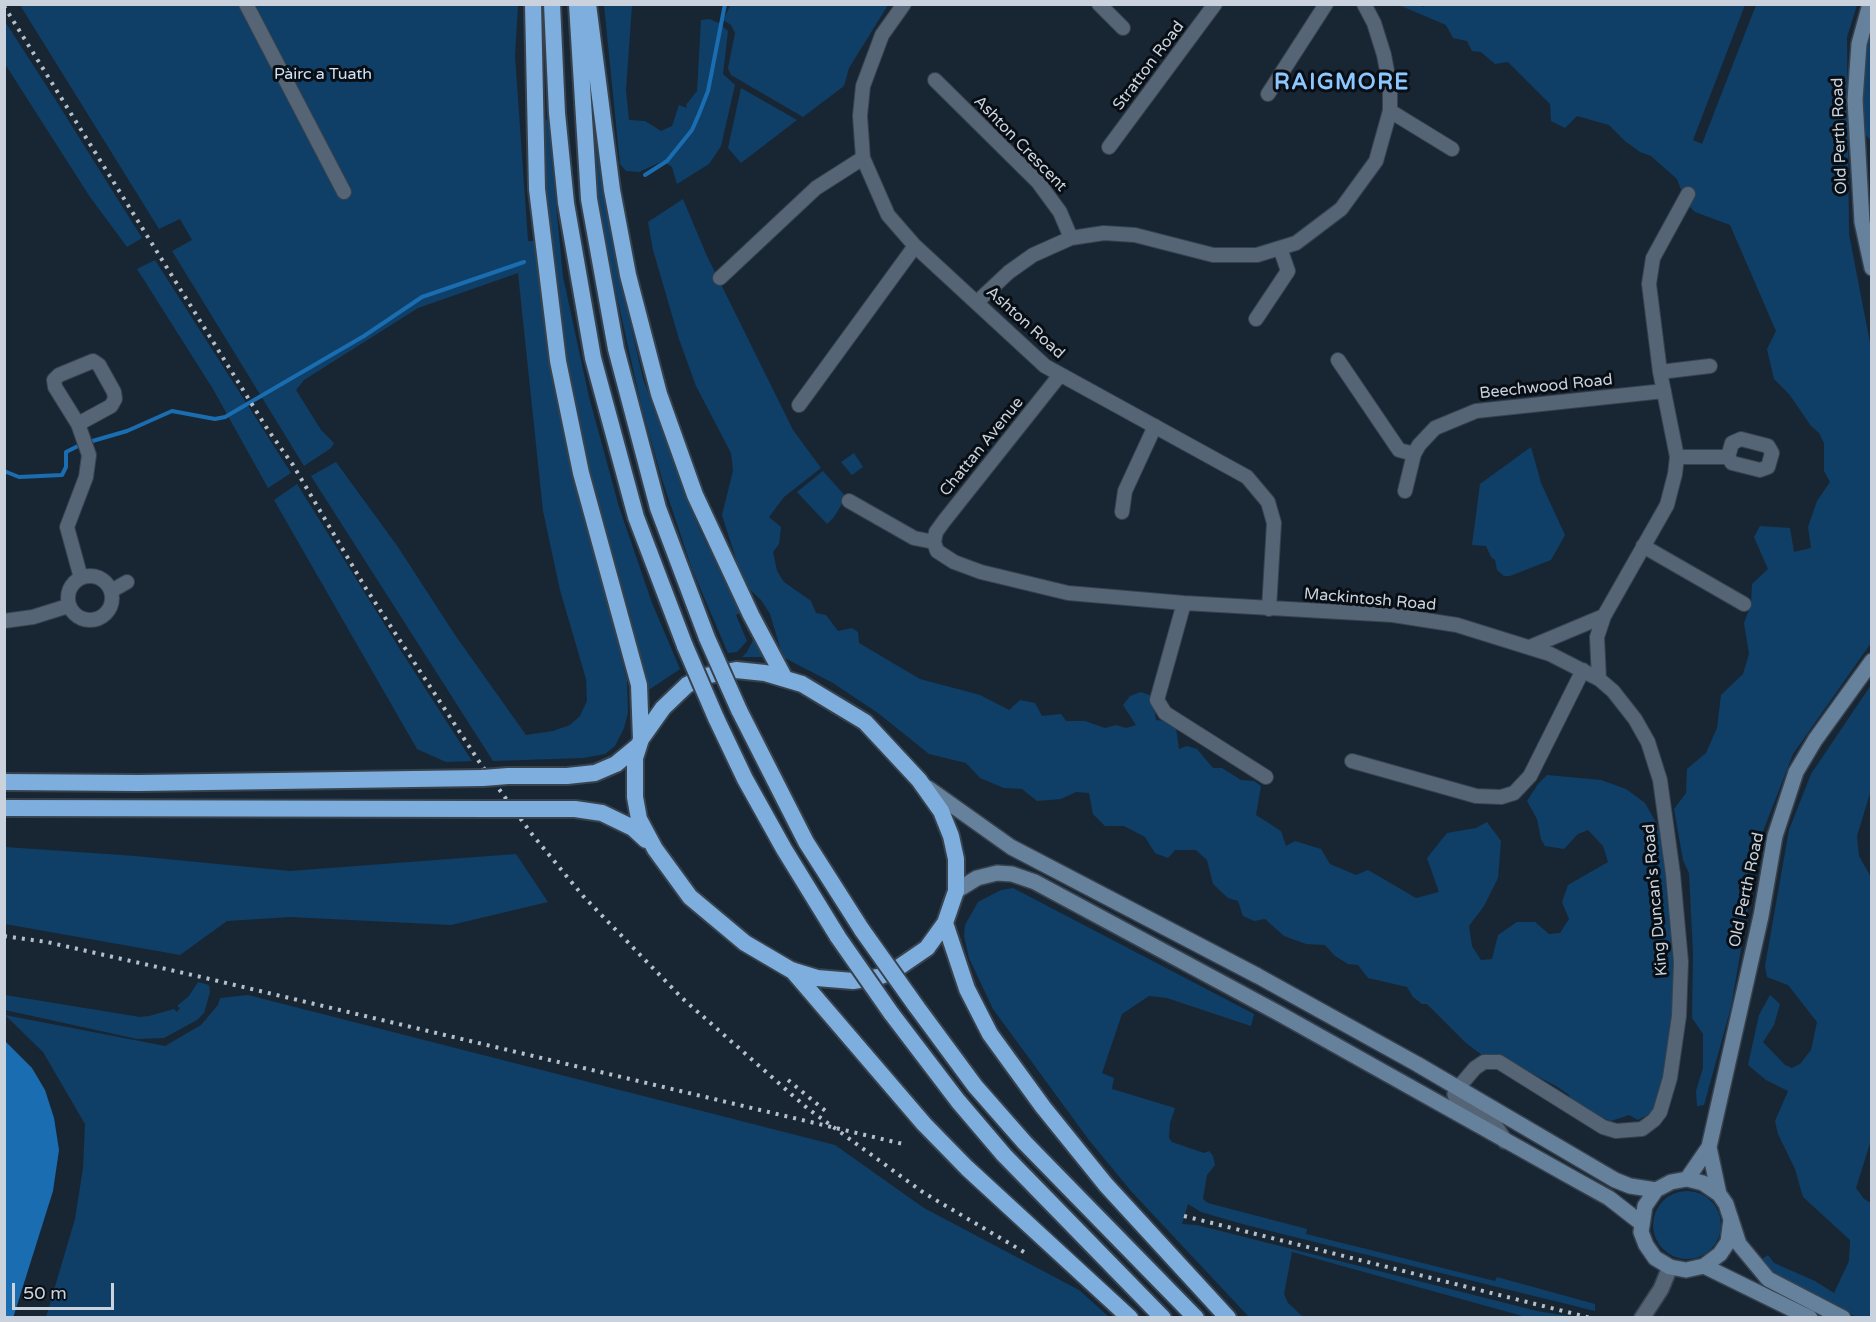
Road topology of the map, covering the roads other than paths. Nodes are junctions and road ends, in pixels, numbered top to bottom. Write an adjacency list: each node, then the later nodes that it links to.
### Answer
1 (246, 4): 19 (street)
2 (533, 4): 58 (highway)
3 (552, 4): 79 (highway, bridge)
4 (577, 4): 80 (highway, bridge)
5 (588, 4): 56 (highway)
6 (904, 4): 18 (street, Ashton Road)
7 (1099, 4): 12 (street)
8 (1215, 4): 16 (street, Stratton Road)
9 (1326, 4): 14 (street)
10 (1364, 4): 15 (street)
11 (1870, 4): 24 (main road, Old Perth Road)
12 (1123, 28)
13 (935, 80): 21 (street, Ashton Crescent)
14 (1268, 94)
15 (1390, 111): 17 (street); 23 (street)
16 (1109, 147)
17 (1452, 149)
18 (864, 158): 22 (street, Ashton Road); 25 (street)
19 (344, 192)
20 (1688, 194): 30 (street)
21 (1071, 238): 23 (street); 26 (street)
22 (915, 246): 26 (street, Ashton Road); 33 (street)
23 (1280, 248): 27 (street)
24 (1872, 268)
25 (720, 278)
26 (977, 302): 31 (street, Ashton Road)
27 (1256, 319)
28 (1338, 360): 36 (street)
29 (1710, 366): 30 (street)
30 (1660, 372): 32 (street)
31 (1060, 375): 35 (street, Ashton Road); 42 (street, Chattan Avenue)
32 (1664, 391): 36 (street, Beechwood Road); 37 (street)
33 (799, 405)
34 (78, 424): 34 (street); 44 (street)
35 (1155, 426): 41 (street); 50 (street, Ashton Road)
36 (1414, 454): 39 (street, Beechwood Road)
37 (1677, 457): 38 (street); 43 (street)
38 (1728, 457)
39 (1405, 491)
40 (849, 501): 42 (street, Mackintosh Road)
41 (1122, 512)
42 (934, 542): 47 (street, Mackintosh Road)
43 (1643, 546): 48 (street); 51 (street)
44 (81, 578): 46 (street); 49 (street)
45 (127, 582): 46 (street)
46 (111, 591): 49 (street)
47 (1184, 603): 50 (street, Mackintosh Road); 60 (street)
48 (1744, 604)
49 (69, 606): 52 (street)
50 (1269, 609): 53 (street, Mackintosh Road)
51 (1604, 616): 53 (street); 57 (street)
52 (4, 621)
53 (1530, 646): 55 (street, Mackintosh Road)
54 (1872, 661): 70 (main road, Old Perth Road)
55 (1583, 670): 57 (street, King Duncan's Road); 59 (street)
56 (785, 679): 58 (highway); 61 (highway)
57 (1599, 679): 68 (street, King Duncan's Road)
58 (640, 742): 62 (highway, bridge); 64 (highway)
59 (1352, 761)
60 (1266, 777)
61 (919, 780): 65 (highway); 68 (main road)
62 (4, 782)
63 (4, 808): 64 (highway, bridge)
64 (655, 849): 67 (highway)
65 (956, 891): 66 (highway); 69 (main road)
66 (945, 923): 67 (highway); 81 (highway)
67 (791, 970): 78 (highway)
68 (1458, 1088): 69 (street); 72 (main road)
69 (1505, 1141): 75 (main road)
70 (1709, 1148): 71 (main road, Old Perth Road); 73 (main road, Old Perth Road)
71 (1687, 1179): 72 (main road); 73 (main road)
72 (1656, 1191): 75 (main road)
73 (1719, 1194): 74 (main road)
74 (1731, 1219): 76 (main road); 84 (main road)
75 (1641, 1223): 77 (main road)
76 (1704, 1266): 77 (main road); 83 (main road)
77 (1670, 1267): 82 (street)
78 (1130, 1317)
79 (1163, 1317)
80 (1196, 1317)
81 (1228, 1317)
82 (1642, 1317)
83 (1810, 1317)
84 (1843, 1317)

